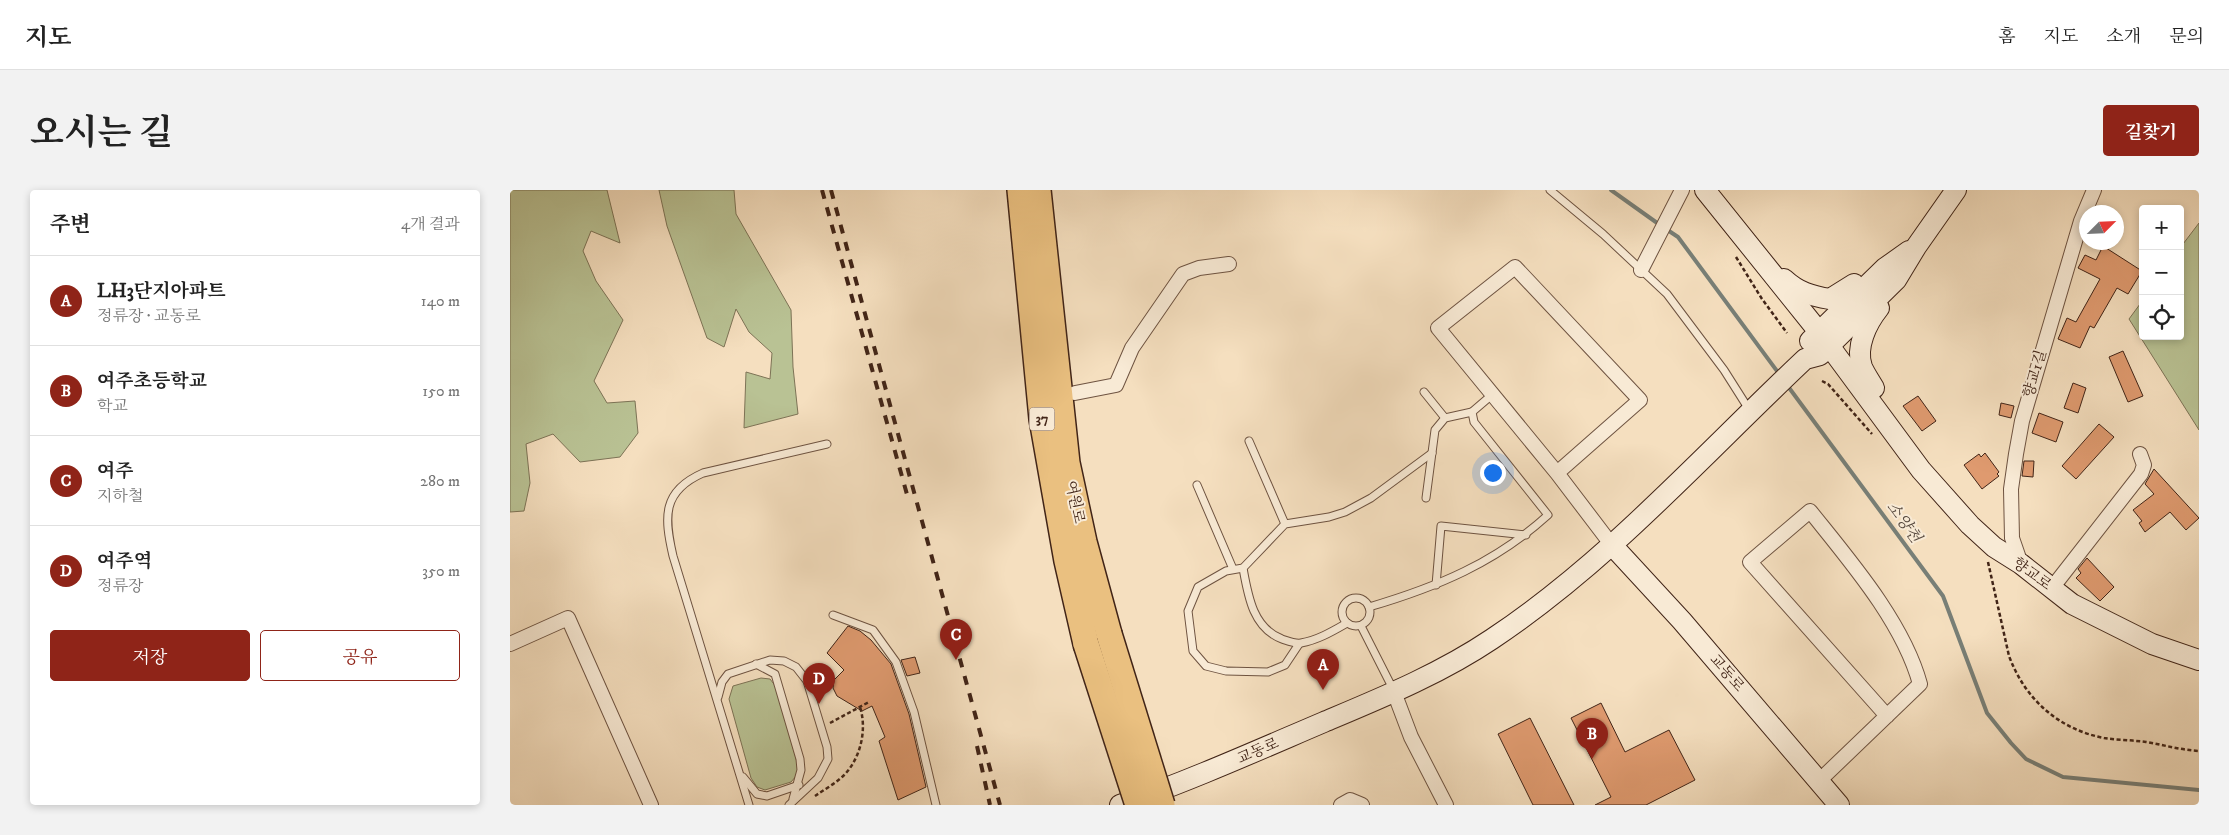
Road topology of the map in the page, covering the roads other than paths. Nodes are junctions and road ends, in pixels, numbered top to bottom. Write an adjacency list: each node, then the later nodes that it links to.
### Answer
1 (1020, 190): 56 (highway, 여원로 / 37, bridge)
2 (1038, 190): 30 (highway, 여원로 / 37)
3 (1054, 190): 15 (highway)
4 (1550, 190): 11 (lane)
5 (1705, 190): 9 (street, 향교로)
6 (1956, 190): 12 (street)
7 (2094, 190): 32 (street, 향교1길)
8 (1682, 191): 11 (street)
9 (1755, 252): 12 (street); 13 (street, 향교로)
10 (1230, 264): 15 (street)
11 (1643, 266): 17 (lane)
12 (1890, 274): 13 (street); 20 (street)
13 (1813, 350): 17 (street, 교동로); 20 (street, 향교로)
14 (1424, 392): 19 (lane)
15 (1075, 393): 30 (highway)
16 (1492, 394): 18 (lane); 25 (street); 25 (street)
17 (1753, 408): 31 (street, 교동로)
18 (1472, 412): 19 (lane); 29 (lane)
19 (1445, 418): 23 (lane)
20 (1900, 440): 32 (street, 향교로)
21 (1249, 441): 28 (lane)
22 (827, 444): 46 (lane)
23 (1432, 453): 27 (lane); 28 (lane)
24 (2140, 454): 36 (street)
25 (1557, 473): 31 (street)
26 (1197, 485): 34 (lane)
27 (1426, 498)
28 (1285, 524): 33 (lane)
29 (1526, 535): 35 (lane); 35 (lane)
30 (1084, 542): 57 (highway, 여원로 / 37, bridge)
31 (1611, 544): 45 (street, 교동로); 49 (street, 교동로)
32 (2021, 564): 36 (street, 향교로)
33 (1243, 568): 34 (lane); 42 (lane)
34 (1233, 569): 42 (lane)
35 (1436, 585): 37 (lane)
36 (2052, 588): 43 (street, 향교로)
37 (1370, 607): 39 (lane); 40 (lane)
38 (833, 615): 54 (lane)
39 (1347, 623): 40 (lane); 42 (lane)
40 (1361, 626): 45 (lane)
41 (510, 644): 52 (street)
42 (1299, 644)
43 (2199, 660)
44 (756, 664): 46 (lane); 50 (lane); 51 (lane)
45 (1394, 692): 55 (street, 교동로); 60 (street)
46 (718, 699): 48 (lane)
47 (1887, 716): 47 (street); 49 (street)
48 (739, 771): 50 (lane); 53 (lane)
49 (1819, 781): 61 (street, 교동로)
50 (798, 785): 51 (lane)
51 (791, 803)
52 (651, 805)
53 (749, 805)
54 (936, 805)
55 (1120, 805)
56 (1138, 805)
57 (1162, 805)
58 (1341, 805): 59 (street)
59 (1362, 805)
60 (1446, 805)
61 (1839, 805)

